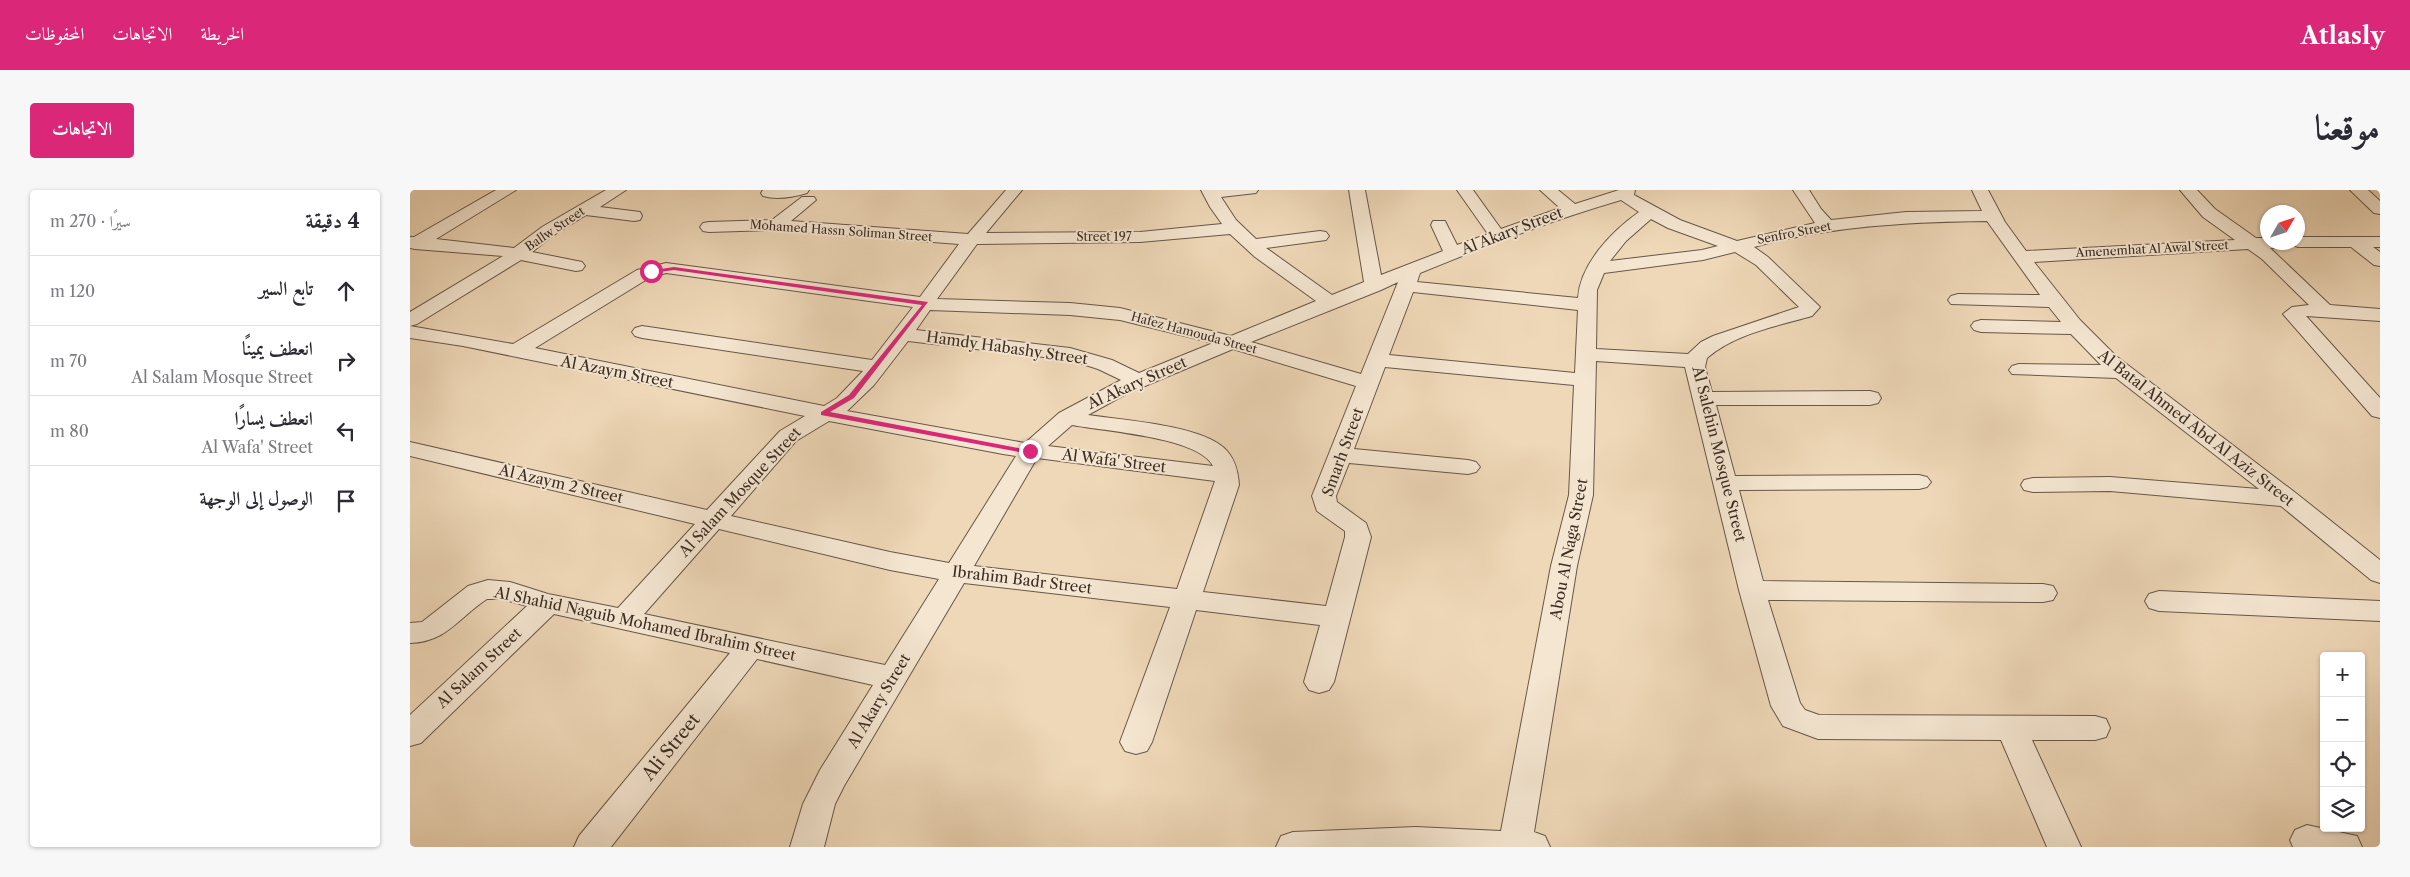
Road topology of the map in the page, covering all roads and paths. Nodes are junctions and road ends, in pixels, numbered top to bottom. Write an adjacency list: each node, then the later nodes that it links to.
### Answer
1 (508, 190): 34 (street)
2 (618, 190): 18 (street, Ballw Street)
3 (1014, 190): 29 (street, Al Salam Mosque Street)
4 (1250, 190): 12 (street)
5 (1357, 190): 45 (street)
6 (1465, 190): 28 (street)
7 (1548, 190): 16 (street)
8 (1801, 190): 24 (street)
9 (1980, 190): 21 (street, Al Batal Ahmed Abd Al Aziz Street)
10 (2188, 190): 35 (street)
11 (2358, 190): 17 (street)
12 (1210, 192): 26 (street)
13 (1626, 192): 16 (street, Al Akary Street); 19 (street, Al Salehin Mosque Street)
14 (769, 193): 15 (street)
15 (804, 195): 22 (street)
16 (1571, 209): 28 (street, Al Akary Street)
17 (2380, 209)
18 (582, 210): 20 (street); 38 (street, Ballw Street)
19 (1648, 211): 37 (street, Al Salehin Mosque Street); 43 (street, Abou Al Naga Street)
20 (634, 216)
21 (1992, 216): 24 (street, Senfro Street); 40 (street, Al Batal Ahmed Abd Al Aziz Street)
22 (776, 225): 25 (street, Mohamed Hassn Soliman Street); 29 (street, Mohamed Hassn Soliman Street)
23 (1439, 225): 39 (street)
24 (1827, 226): 37 (street, Senfro Street)
25 (709, 227)
26 (1234, 228): 29 (street, Street 197); 36 (street)
27 (1320, 236): 36 (street)
28 (1498, 236): 39 (street, Al Akary Street)
29 (973, 238): 48 (street, Al Salam Mosque Street)
30 (2305, 242): 31 (street)
31 (2354, 242): 32 (street); 41 (street)
32 (2380, 242)
33 (2260, 243): 35 (street, Amenemhat Al Awal Street)
34 (412, 244): 38 (street)
35 (2252, 244): 40 (street, Amenemhat Al Awal Street); 51 (street)
36 (1253, 245): 49 (street)
37 (1737, 246): 43 (street, Senfro Street); 63 (street, Al Salehin Mosque Street)
38 (519, 254): 42 (street); 53 (street, Ballw Street)
39 (1453, 254): 44 (street, Al Akary Street)
40 (2021, 257): 47 (street, Al Batal Ahmed Abd Al Aziz Street)
41 (2380, 261)
42 (576, 266)
43 (1597, 268): 50 (street, Abou Al Naga Street)
44 (1409, 278): 45 (street, Al Akary Street); 50 (street); 62 (street, Smarh Street)
45 (1374, 286): 49 (street, Al Akary Street)
46 (1958, 300): 47 (street)
47 (2054, 301): 55 (street, Al Batal Ahmed Abd Al Aziz Street)
48 (926, 303): 58 (street, Al Salam Mosque Street); 59 (street, Hafez Hamouda Street); 60 (street, Hafez Hamouda Street)
49 (1331, 303): 59 (street, Al Akary Street)
50 (1588, 305): 61 (street, Abou Al Naga Street)
51 (2320, 310): 52 (street); 72 (street)
52 (2380, 315)
53 (410, 320)
54 (1981, 326): 55 (street)
55 (2075, 328): 66 (street, Al Batal Ahmed Abd Al Aziz Street)
56 (410, 332): 60 (street, Al Azaym Street)
57 (642, 332): 64 (street)
58 (902, 334): 64 (street, Al Salam Mosque Street); 68 (street, Hamdy Habashy Street)
59 (1232, 342): 68 (street, Al Akary Street); 69 (street, Hafez Hamouda Street)
60 (516, 351): 73 (street, Al Azaym Street)
61 (1586, 354): 63 (street); 67 (street, Abou Al Naga Street)
62 (1377, 360): 67 (street); 69 (street, Smarh Street)
63 (1695, 361): 71 (street, Al Salehin Mosque Street)
64 (876, 367): 73 (street, Al Salam Mosque Street)
65 (2019, 370): 66 (street)
66 (2121, 372): 83 (street, Al Batal Ahmed Abd Al Aziz Street)
67 (1586, 380): 105 (street, Abou Al Naga Street)
68 (1137, 381): 74 (street, Al Akary Street)
69 (1368, 383): 77 (street, Smarh Street)
70 (1870, 398): 71 (street)
71 (1704, 399): 81 (street, Al Salehin Mosque Street)
72 (2380, 411)
73 (824, 413): 76 (street, Al Wafa' Street); 84 (street, Al Salam Mosque Street)
74 (1067, 418): 76 (street, Al Akary Street); 79 (street)
75 (410, 449): 84 (street, Al Azaym 2 Street)
76 (1030, 451): 79 (street, Al Wafa' Street); 86 (street, Al Akary Street)
77 (1340, 455): 78 (street); 94 (street, Smarh Street)
78 (1468, 468)
79 (1227, 475): 90 (street)
80 (1919, 482): 81 (street)
81 (1724, 484): 88 (street, Al Salehin Mosque Street)
82 (2033, 484): 83 (street)
83 (2288, 499): 85 (street, Al Batal Ahmed Abd Al Aziz Street)
84 (712, 520): 86 (street, Ibrahim Badr Street); 95 (street, Al Salam Mosque Street)
85 (2370, 557): 87 (street, Al Batal Ahmed Abd Al Aziz Street)
86 (957, 573): 90 (street, Ibrahim Badr Street); 98 (street, Al Akary Street)
87 (2380, 574)
88 (1752, 590): 89 (street); 100 (street, Al Salehin Mosque Street)
89 (2043, 593)
90 (1185, 600): 94 (street, Ibrahim Badr Street); 103 (street)
91 (2159, 601): 93 (street)
92 (548, 603): 95 (street, Al Shahid Naguib Mohamed Ibrahim Street); 96 (street, Al Shahid Naguib Mohamed Ibrahim Street); 102 (street, Al Salam Street)
93 (2380, 611)
94 (1337, 617): 99 (street, Smarh Street)
95 (624, 620): 97 (street, Al Shahid Naguib Mohamed Ibrahim Street)
96 (410, 633)
97 (751, 647): 98 (street, Al Shahid Naguib Mohamed Ibrahim Street); 106 (street, Ali Street)
98 (893, 678): 107 (street, Al Akary Street)
99 (1319, 682)
100 (2011, 728): 101 (street); 109 (street)
101 (2095, 728)
102 (410, 734)
103 (1136, 742)
104 (2307, 840): 110 (street)
105 (1524, 846): 108 (street)
106 (591, 847)
107 (807, 847)
108 (1293, 847)
109 (2064, 847)
110 (2345, 847)

